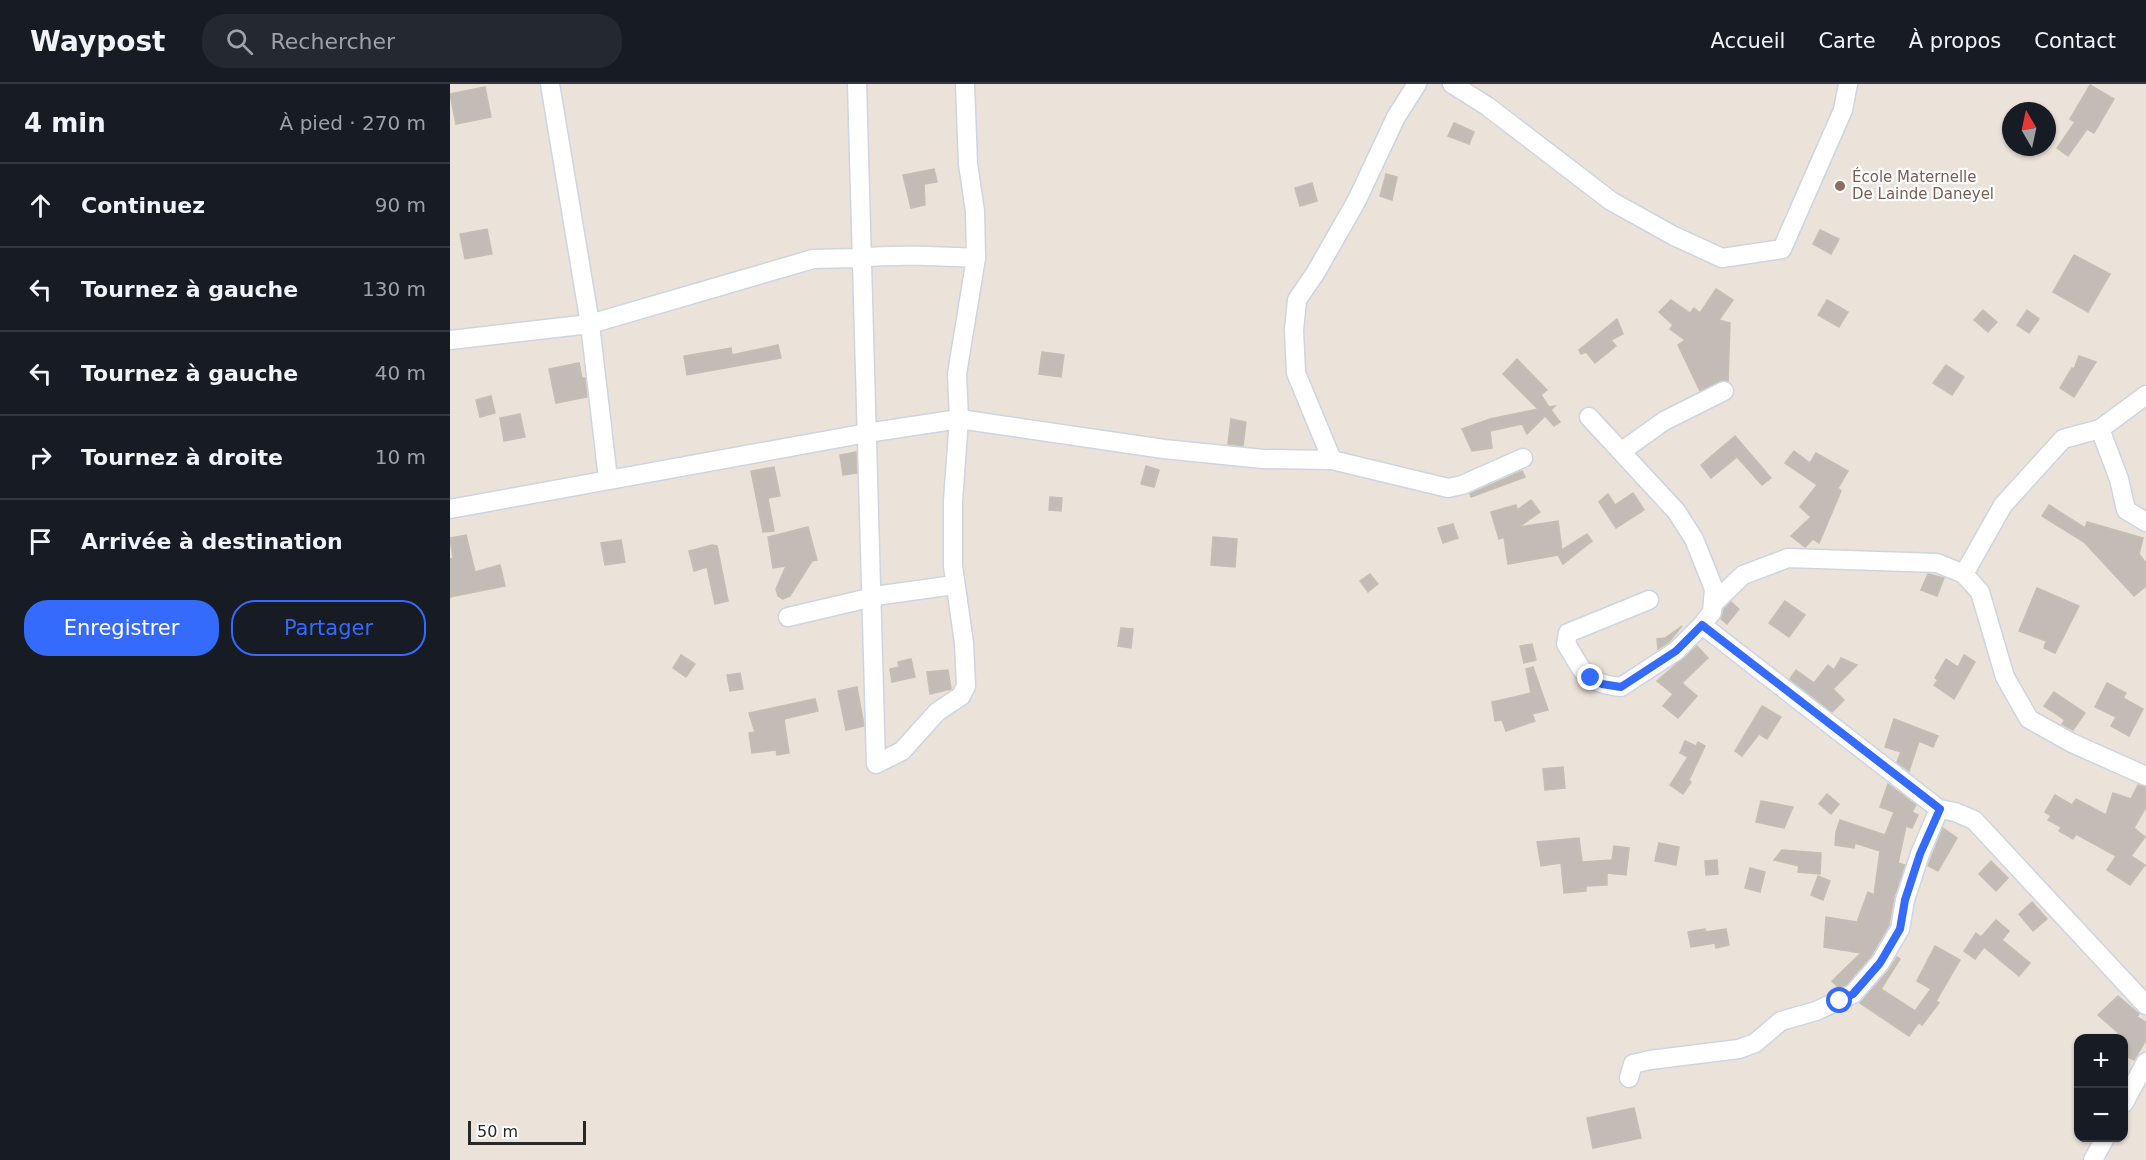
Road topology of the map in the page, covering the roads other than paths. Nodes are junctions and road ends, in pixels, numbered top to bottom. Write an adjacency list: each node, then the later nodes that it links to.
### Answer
1 (550, 84): 9 (street)
2 (857, 84): 7 (street)
3 (965, 84): 8 (street)
4 (1417, 84): 19 (street)
5 (1452, 84): 6 (street)
6 (1848, 84)
7 (862, 258): 8 (street); 9 (street); 16 (street)
8 (975, 258): 14 (street)
9 (590, 324): 10 (street); 20 (street)
10 (450, 340)
11 (1724, 391): 17 (street)
12 (2146, 395): 15 (street)
13 (1589, 417): 17 (street)
14 (959, 419): 16 (street); 19 (street); 24 (street)
15 (2100, 429): 22 (street); 23 (street)
16 (867, 433): 20 (street); 25 (street)
17 (1622, 451): 27 (street)
18 (1523, 458): 19 (street)
19 (1332, 460)
20 (608, 479): 21 (street)
21 (450, 509)
22 (2146, 522)
23 (1964, 574): 27 (street); 30 (street)
24 (954, 585): 25 (street); 25 (street)
25 (872, 597): 28 (street)
26 (1649, 600): 29 (street)
27 (1714, 603): 29 (street)
28 (788, 616)
29 (1702, 625): 31 (street)
30 (2146, 776)
31 (1940, 809): 32 (street); 34 (street)
32 (2146, 1005)
33 (2146, 1062): 35 (street)
34 (1629, 1078)
35 (2128, 1096)
36 (2102, 1142): 37 (street)
37 (2093, 1160)

